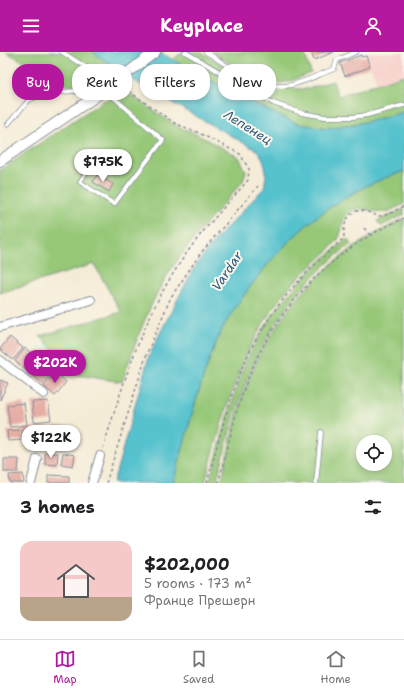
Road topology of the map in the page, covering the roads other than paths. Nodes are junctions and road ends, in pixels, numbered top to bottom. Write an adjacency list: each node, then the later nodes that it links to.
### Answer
1 (62, 52): 6 (lane)
2 (155, 52): 7 (street)
3 (185, 52): 11 (lane)
4 (206, 52): 5 (lane)
5 (356, 52)
6 (79, 64)
7 (132, 70)
8 (72, 91): 12 (lane)
9 (90, 100): 13 (street)
10 (124, 100): 14 (lane)
11 (404, 105)
12 (8, 124)
13 (0, 161)
14 (88, 169)
15 (91, 300): 16 (street)
16 (0, 327)
17 (0, 360): 18 (street)
18 (44, 394)
19 (321, 432): 24 (lane)
20 (100, 456): 23 (street)
21 (37, 459): 22 (street)
22 (31, 483)
23 (92, 483)
24 (316, 483)

